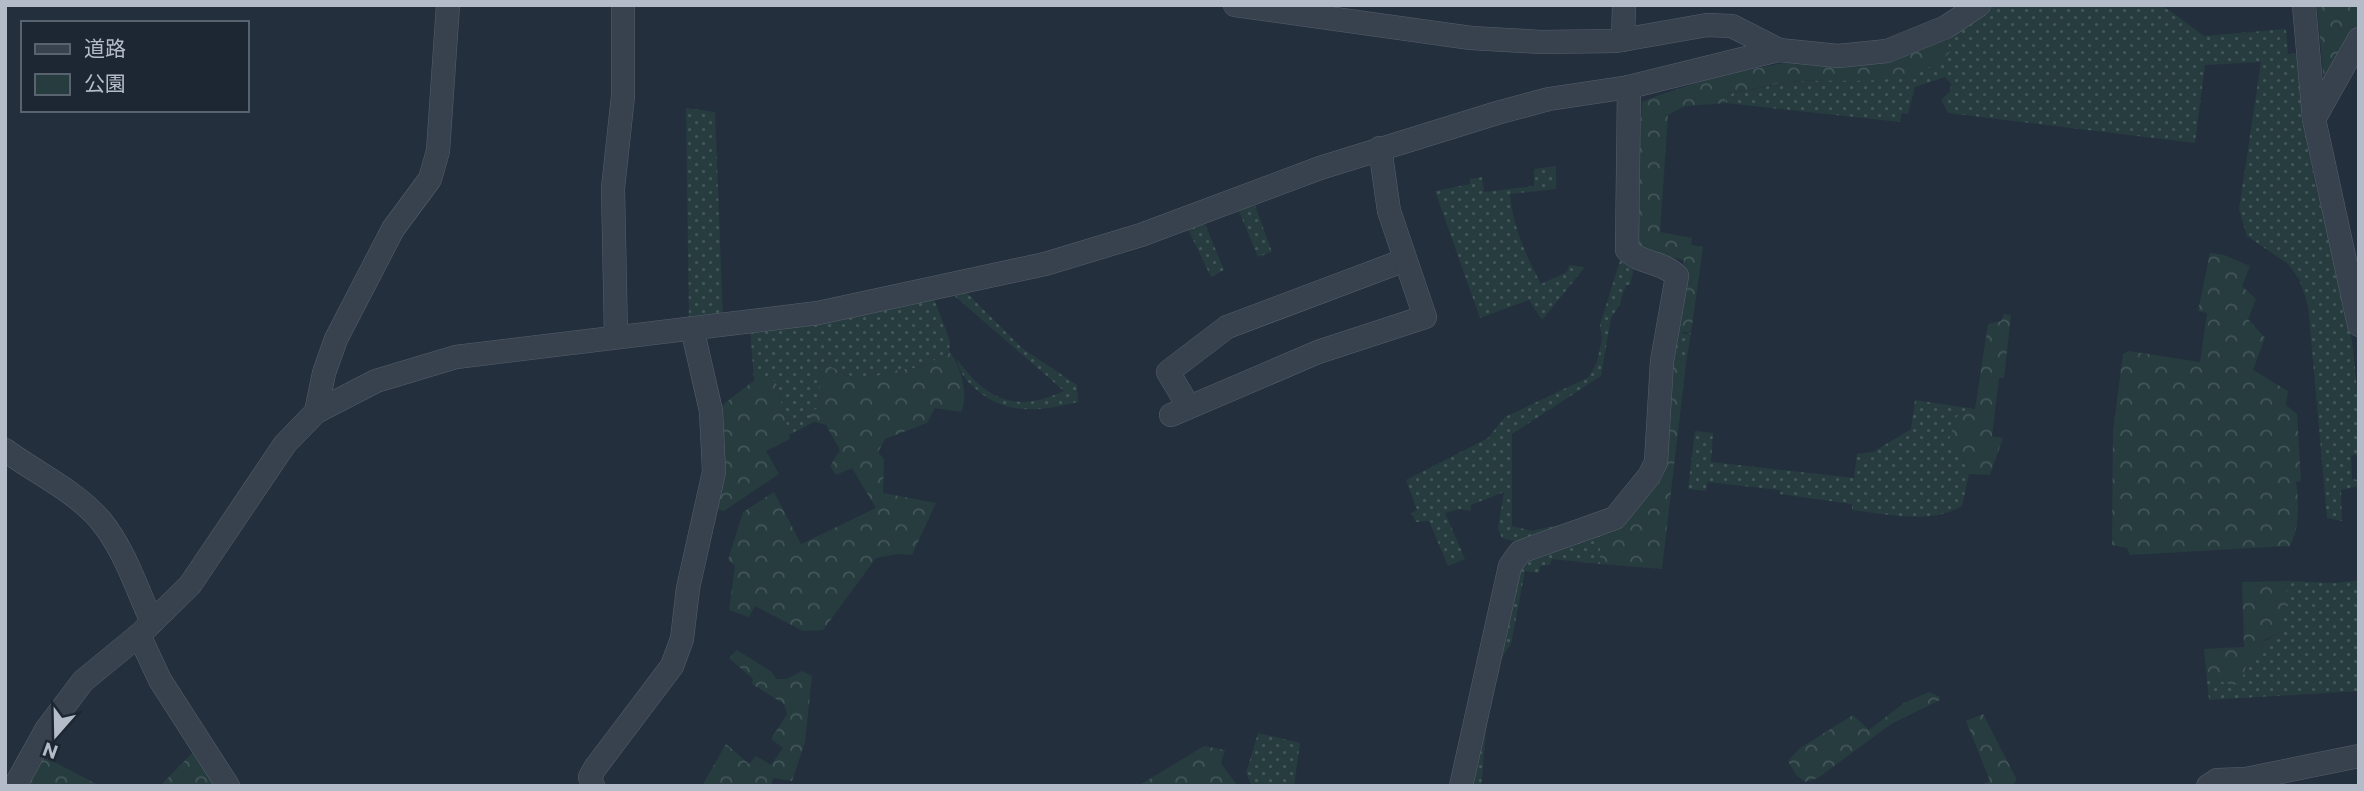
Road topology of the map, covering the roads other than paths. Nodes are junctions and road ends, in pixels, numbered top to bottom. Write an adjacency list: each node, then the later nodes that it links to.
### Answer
1 (448, 5): 17 (street)
2 (623, 5): 16 (street)
3 (1235, 5): 8 (street)
4 (1624, 5): 8 (street)
5 (1979, 5): 9 (street)
6 (2304, 5): 11 (street)
7 (2359, 39): 11 (street)
8 (1623, 40): 9 (street)
9 (1779, 50): 10 (street)
10 (1629, 87): 12 (street); 24 (street)
11 (2314, 119): 14 (street)
12 (1380, 148): 13 (street); 15 (street)
13 (1405, 260): 13 (street)
14 (2358, 317)
15 (692, 328): 16 (street); 23 (street)
16 (616, 336): 17 (street)
17 (316, 412): 19 (street)
18 (5, 450): 19 (street)
19 (145, 628): 21 (street); 22 (street)
20 (2359, 756): 25 (street)
21 (15, 786)
22 (228, 786)
23 (593, 786)
24 (1461, 786)
25 (2208, 786)

